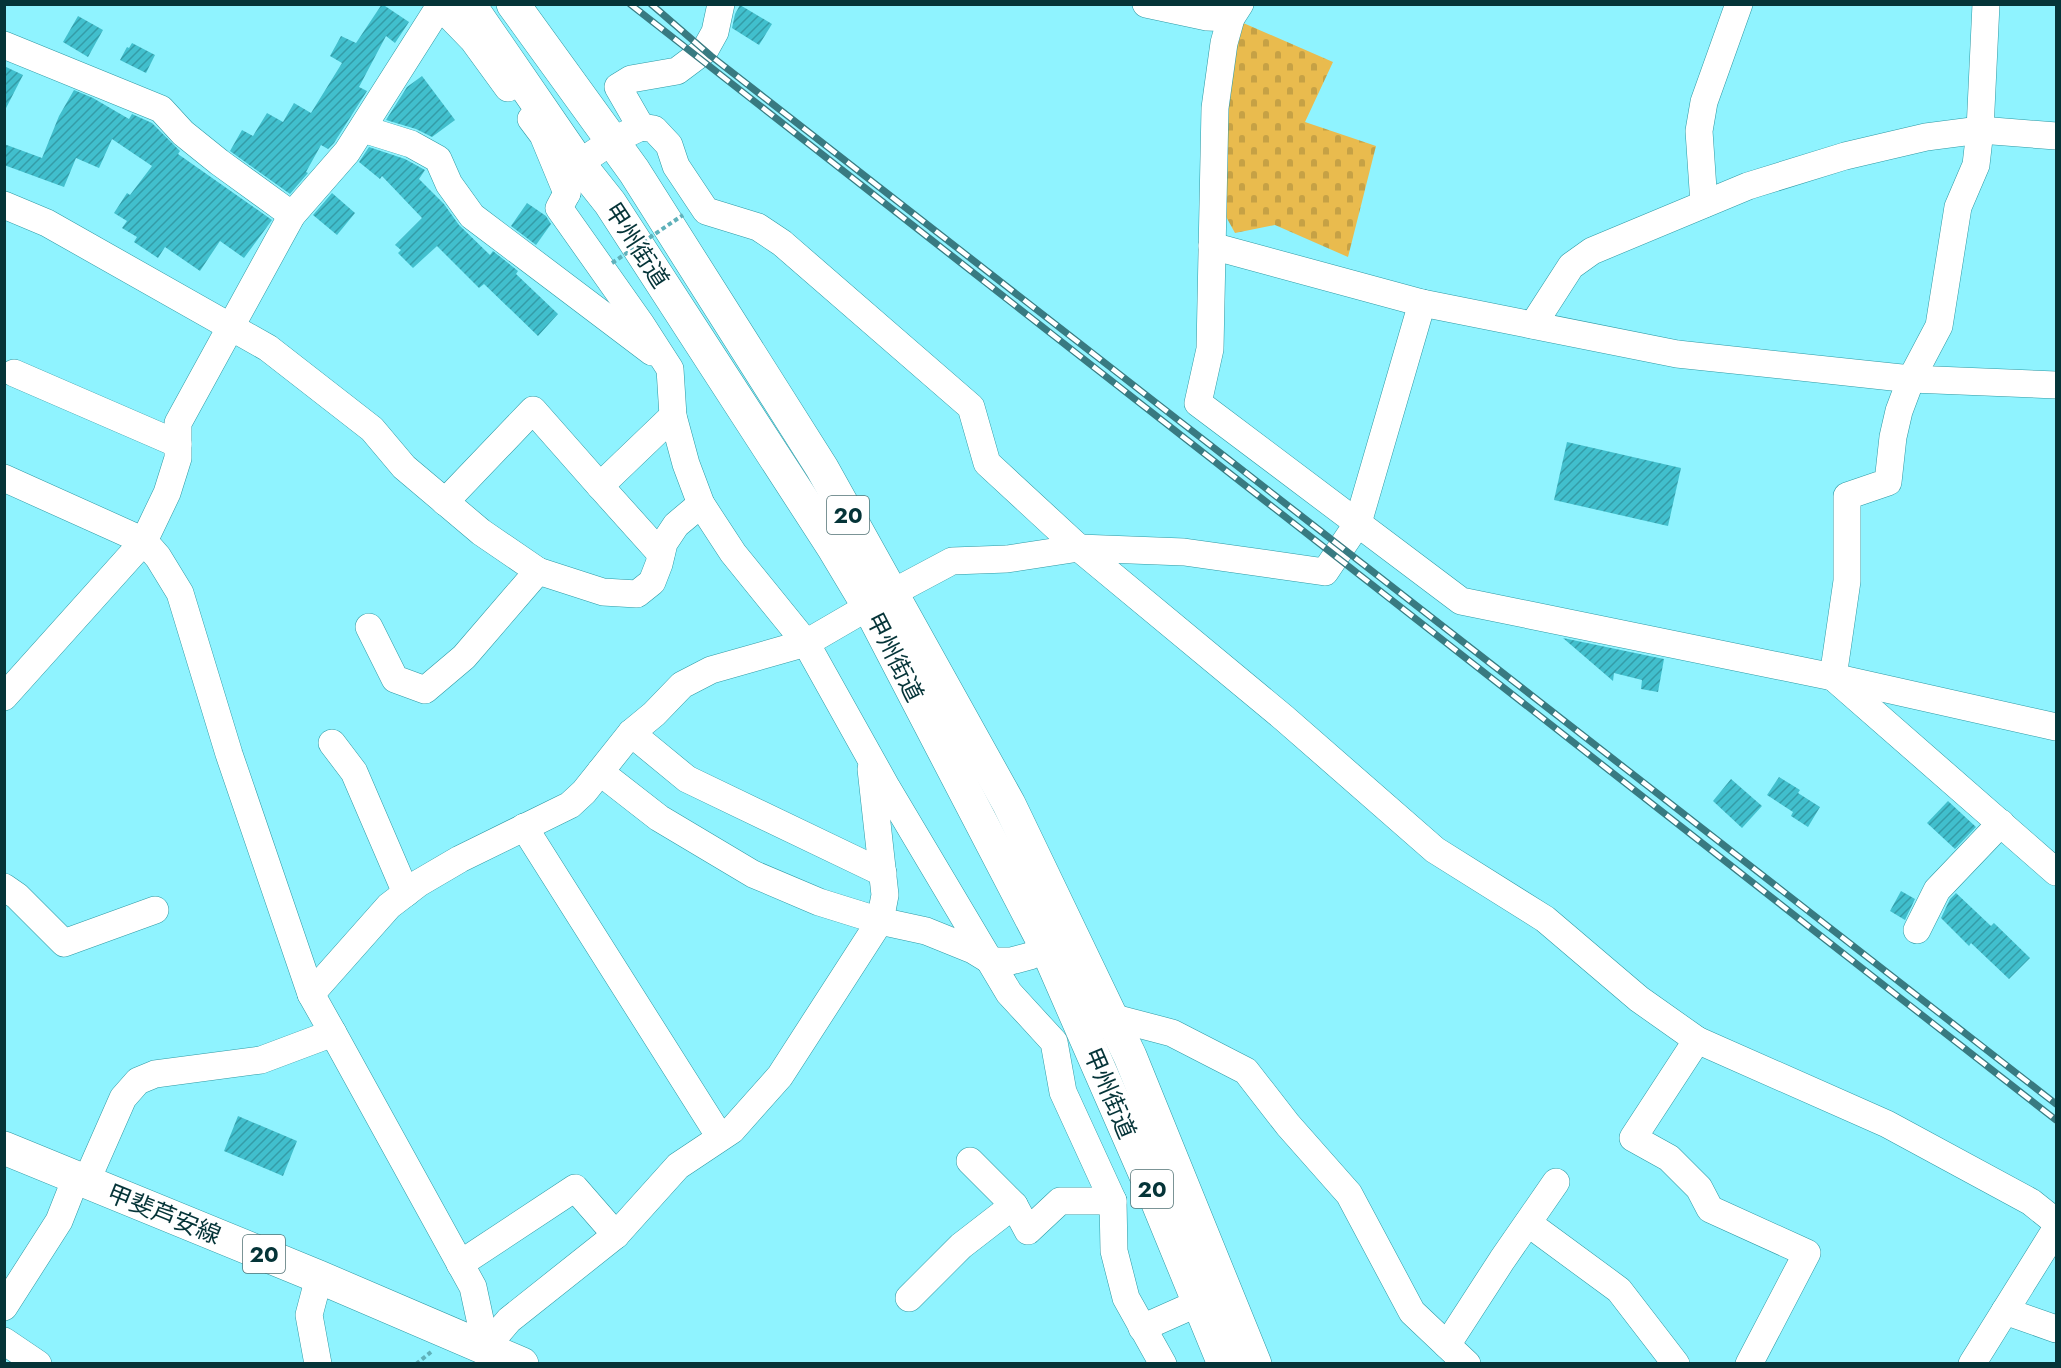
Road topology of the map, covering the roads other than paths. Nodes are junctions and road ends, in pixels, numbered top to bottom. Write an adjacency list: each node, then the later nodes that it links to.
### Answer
1 (513, 4): 11 (main road, 甲州街道 / 20)
2 (721, 4): 11 (street)
3 (1146, 4): 7 (street)
4 (1739, 4): 14 (street)
5 (1986, 4): 10 (street)
6 (447, 5): 9 (street); 13 (main road, 甲州街道 / 20)
7 (1236, 11): 17 (street)
8 (4, 45): 16 (street)
9 (363, 129): 16 (street); 21 (street)
10 (1980, 130): 12 (street); 14 (street); 23 (street)
11 (626, 134): 13 (street); 33 (street); 36 (main road, 甲州街道 / 20)
12 (2056, 136)
13 (573, 178): 21 (street); 36 (main road, 甲州街道 / 20)
14 (1704, 204): 19 (street)
15 (4, 205): 20 (street)
16 (292, 215): 20 (street)
17 (1212, 246): 18 (street); 31 (street)
18 (1422, 303): 19 (street); 31 (street)
19 (1533, 325): 23 (street)
20 (231, 326): 26 (street); 29 (street)
21 (667, 363): 25 (street)
22 (15, 373): 26 (street)
23 (1911, 379): 24 (street); 39 (street)
24 (2056, 385)
25 (673, 416): 28 (street); 30 (street)
26 (178, 444): 32 (street)
27 (4, 478): 32 (street)
28 (600, 486): 29 (street); 34 (street)
29 (445, 502): 35 (street)
30 (701, 504): 34 (street); 38 (street)
31 (1358, 523): 33 (street); 39 (street)
32 (144, 541): 40 (street); 57 (street)
33 (1079, 548): 36 (street); 61 (street)
34 (661, 554): 35 (street)
35 (537, 571): 37 (street)
36 (881, 600): 38 (street); 55 (main road, 甲州街道 / 20); 59 (main road, 甲州街道 / 20)
37 (369, 627)
38 (806, 643): 42 (street); 44 (street)
39 (1833, 677): 41 (street); 46 (street)
40 (4, 697)
41 (2056, 727)
42 (631, 733): 45 (street); 49 (street)
43 (332, 743): 51 (street)
44 (870, 758): 49 (street); 56 (street)
45 (600, 772): 47 (street); 53 (street)
46 (2001, 823): 48 (street); 54 (street)
47 (524, 827): 51 (street); 63 (street)
48 (2056, 872)
49 (883, 873): 53 (street)
50 (4, 887): 52 (street)
51 (406, 893): 57 (street)
52 (155, 910)
53 (880, 921): 56 (street); 63 (street)
54 (1917, 930)
55 (1046, 947): 56 (street); 58 (main road, 甲州街道 / 20)
56 (991, 961): 68 (street)
57 (311, 994): 60 (street)
58 (1077, 1016): 78 (main road, 20); 90 (main road, 甲州街道 / 20)
59 (1111, 1017): 62 (main road, 甲州街道 / 20); 83 (street)
60 (333, 1034): 66 (street); 74 (street)
61 (1697, 1040): 70 (street); 95 (street)
62 (1130, 1056): 91 (main road, 甲州街道 / 20); 92 (main road, 甲州街道 / 20)
63 (720, 1137): 73 (street)
64 (4, 1148): 66 (main road, 甲斐芦安線 / 20)
65 (970, 1161): 69 (street)
66 (81, 1180): 75 (main road, 甲斐芦安線 / 20); 77 (street)
67 (1556, 1182): 71 (street)
68 (1113, 1201): 69 (street); 80 (street)
69 (1014, 1205): 76 (street)
70 (2056, 1222)
71 (1528, 1223): 83 (street); 94 (street)
72 (2056, 1229): 79 (street)
73 (616, 1235): 74 (street); 84 (street)
74 (460, 1264): 84 (street)
75 (319, 1277): 84 (main road, 甲斐芦安線 / 20); 86 (street)
76 (909, 1298)
77 (4, 1307)
78 (1186, 1308): 80 (street); 89 (main road, 20)
79 (2005, 1311): 81 (street); 96 (street)
80 (1142, 1328): 88 (street)
81 (2056, 1329)
82 (4, 1341): 85 (street)
83 (1447, 1345): 93 (street)
84 (486, 1347): 87 (main road, 甲斐芦安線 / 20)
85 (38, 1364)
86 (318, 1364)
87 (522, 1364)
88 (1163, 1364)
89 (1206, 1364)
90 (1224, 1364)
91 (1255, 1364)
92 (1277, 1364)
93 (1467, 1364)
94 (1676, 1364)
95 (1749, 1364)
96 (1972, 1364)

